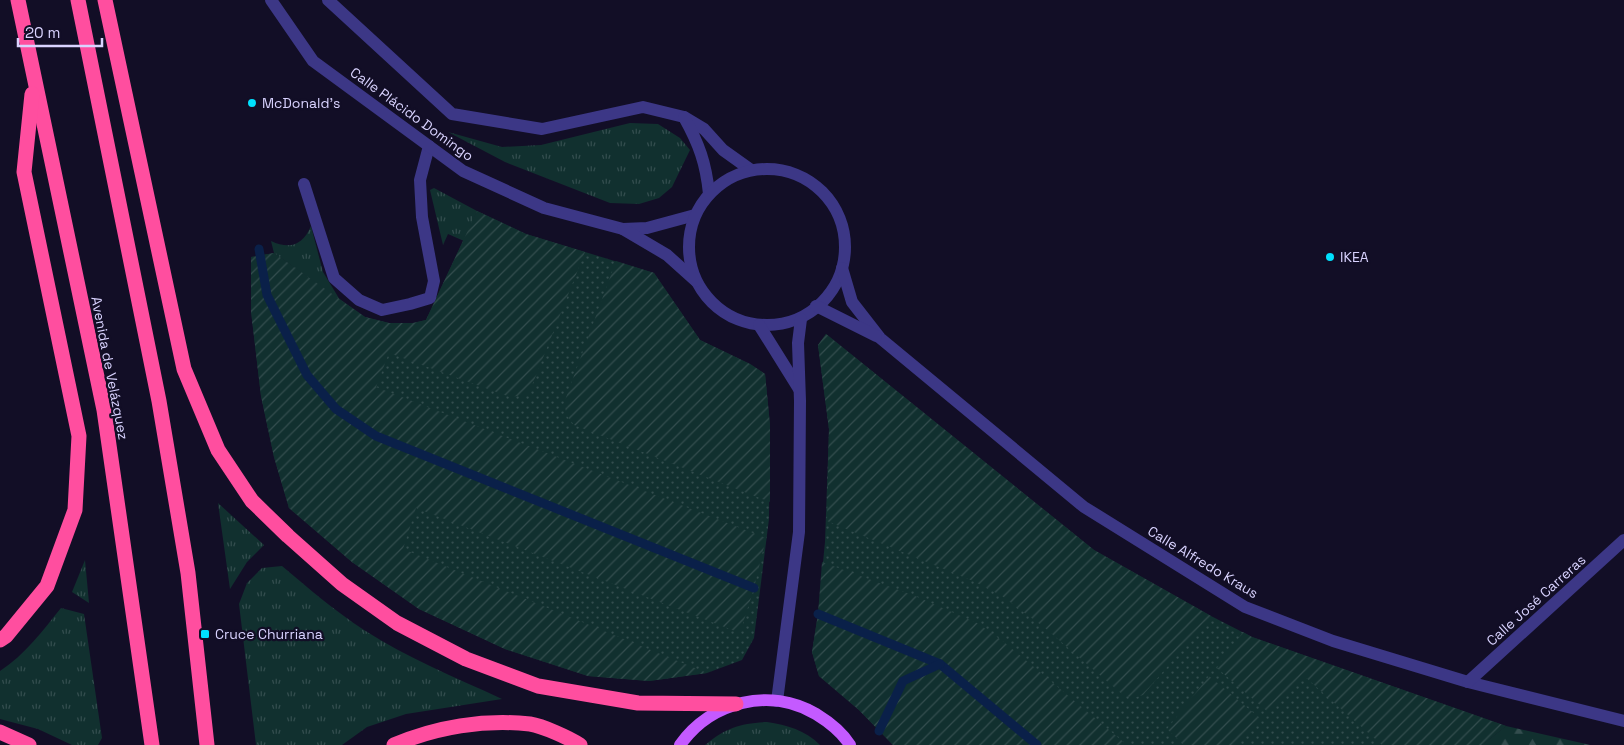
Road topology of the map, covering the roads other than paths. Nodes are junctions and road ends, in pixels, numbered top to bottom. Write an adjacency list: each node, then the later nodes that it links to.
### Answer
1 (18, 0): 6 (highway, Avenida de Velázquez)
2 (78, 0): 30 (highway)
3 (105, 0): 25 (highway)
4 (271, 0): 8 (street, Calle Plácido Domingo)
5 (328, 0): 7 (street)
6 (34, 78): 22 (highway); 29 (highway, Avenida de Velázquez)
7 (684, 117): 9 (street); 11 (street)
8 (429, 146): 10 (street); 13 (street, Calle Plácido Domingo)
9 (750, 170): 11 (street); 14 (street)
10 (304, 184)
11 (709, 194): 12 (street)
12 (695, 215): 13 (street, Calle Plácido Domingo); 15 (street)
13 (623, 230): 15 (street, Calle Plácido Domingo)
14 (842, 268): 16 (street); 19 (street, Calle Alfredo Kraus)
15 (698, 283): 18 (street)
16 (816, 306): 17 (street); 19 (street, Calle Alfredo Kraus)
17 (801, 319): 18 (street); 20 (street)
18 (759, 325): 20 (street)
19 (880, 338): 23 (street, Calle Alfredo Kraus)
20 (799, 389): 24 (street)
21 (1624, 540): 23 (street, Calle José Carreras)
22 (0, 640)
23 (1468, 682): 26 (street, Calle Alfredo Kraus)
24 (777, 701): 25 (main road); 34 (main road)
25 (736, 704): 33 (main road)
26 (1624, 721)
27 (0, 732): 28 (highway)
28 (29, 745)
29 (152, 745)
30 (207, 745)
31 (394, 745): 32 (highway)
32 (580, 745)
33 (680, 745)
34 (850, 745)

